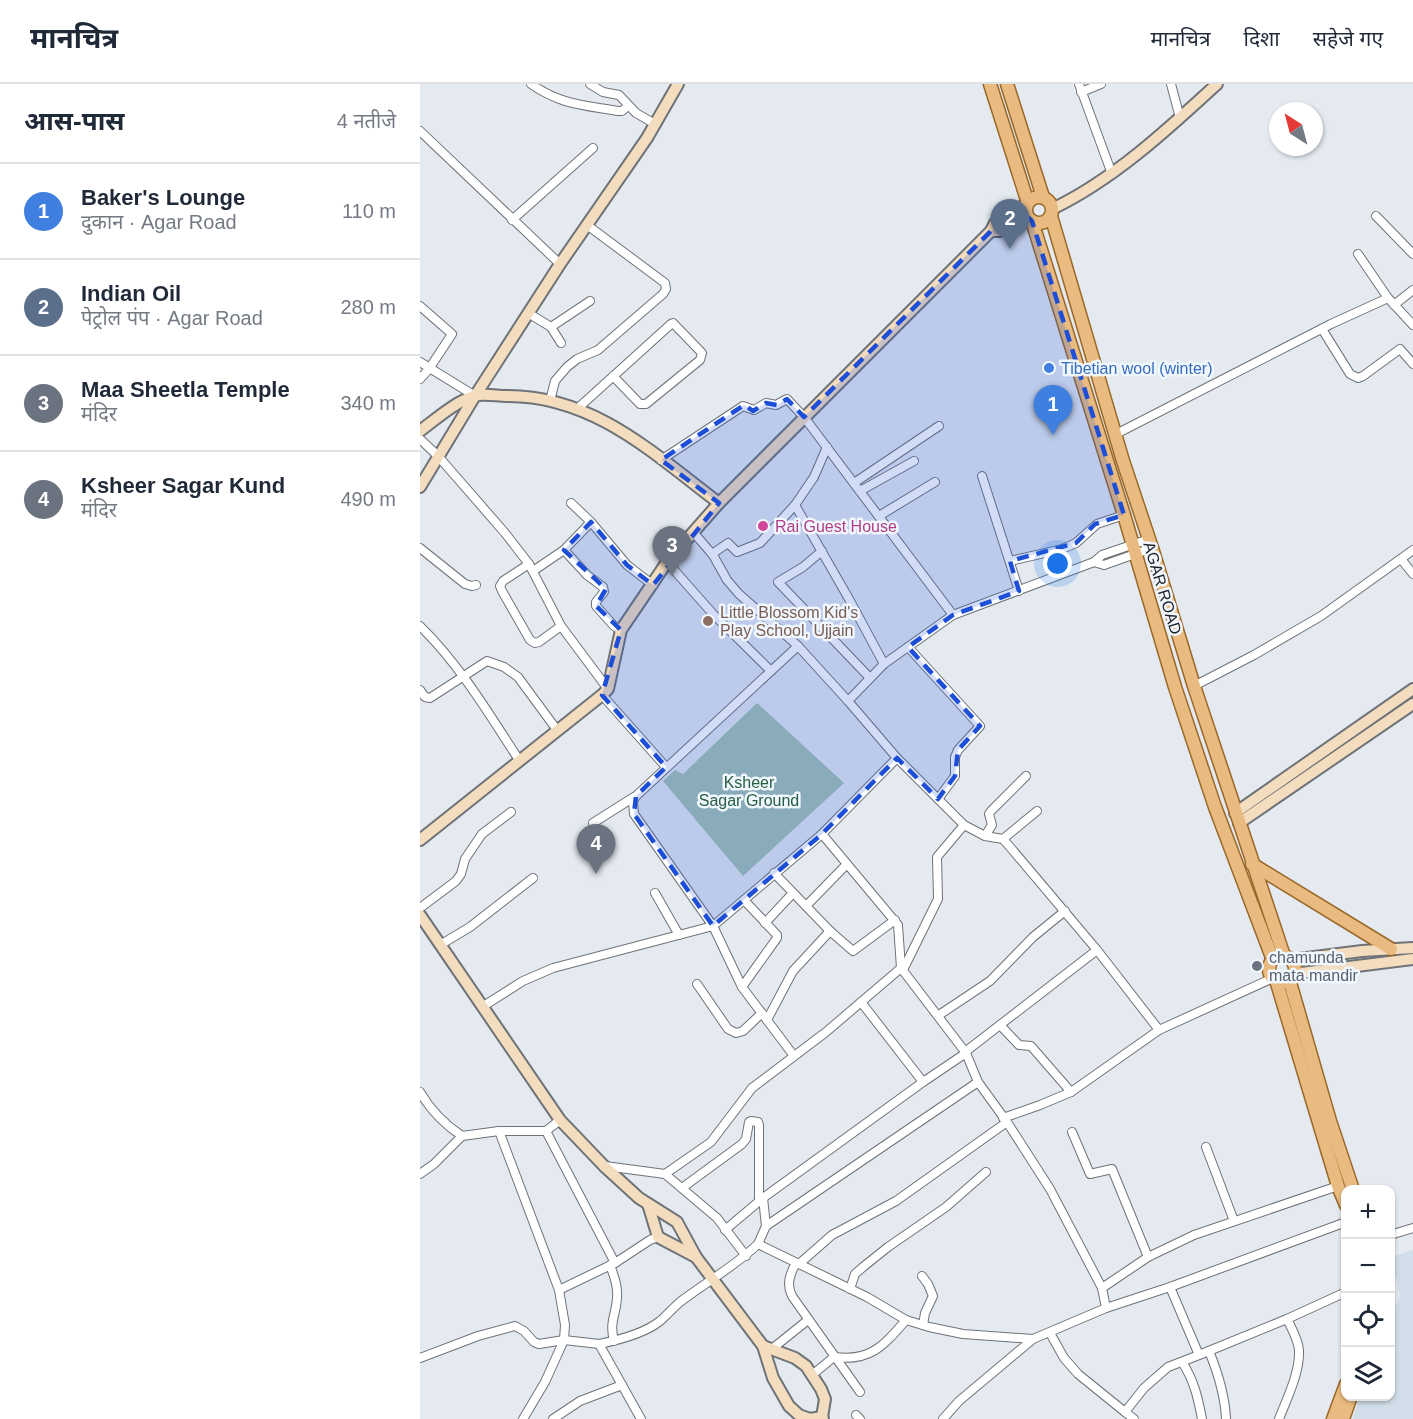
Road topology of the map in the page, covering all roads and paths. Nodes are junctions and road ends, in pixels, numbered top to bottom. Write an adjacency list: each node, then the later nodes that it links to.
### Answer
1 (531, 84): 10 (street)
2 (590, 84): 10 (street)
3 (678, 84): 12 (street)
4 (990, 84): 17 (main road, AGAR ROAD)
5 (1007, 84): 16 (main road)
6 (1101, 84): 9 (street)
7 (1171, 84): 11 (street)
8 (1216, 84): 11 (street)
9 (1080, 88): 15 (street)
10 (628, 106): 12 (street)
11 (1180, 118): 15 (street)
12 (655, 124): 22 (street)
13 (420, 131): 21 (street)
14 (593, 148): 21 (street)
15 (1112, 174): 18 (street)
16 (1043, 197): 17 (main road); 18 (main road)
17 (1028, 202): 20 (main road, AGAR ROAD); 23 (street)
18 (1051, 212): 20 (main road); 48 (main road)
19 (1376, 216): 25 (street)
20 (1030, 219): 23 (street); 62 (main road, AGAR ROAD)
21 (512, 220): 26 (street)
22 (587, 225): 26 (street); 43 (street)
23 (992, 231): 45 (street)
24 (1358, 254): 28 (street)
25 (1413, 254)
26 (560, 264): 32 (street)
27 (1413, 290): 30 (street)
28 (1388, 298): 30 (street); 35 (street)
29 (590, 301): 34 (street)
30 (1394, 305): 33 (street)
31 (420, 306): 39 (street)
32 (528, 313): 34 (street); 42 (street)
33 (1413, 325)
34 (551, 327): 36 (street)
35 (1322, 329): 38 (street); 48 (street)
36 (561, 343)
37 (420, 362): 39 (street)
38 (1413, 364)
39 (429, 369): 41 (street); 42 (street)
40 (613, 376): 40 (street); 44 (street)
41 (420, 379)
42 (475, 396): 43 (street); 47 (street); 51 (street)
43 (550, 401): 44 (street)
44 (577, 409): 52 (street)
45 (804, 417): 50 (street); 52 (street); 60 (street)
46 (939, 426): 56 (street)
47 (420, 430)
48 (1116, 434): 66 (main road)
49 (420, 439): 51 (street)
50 (827, 447): 56 (street); 61 (street)
51 (438, 456): 57 (street); 76 (street)
52 (661, 460): 60 (street)
53 (914, 461): 58 (street)
54 (982, 476): 74 (street)
55 (935, 482): 63 (street)
56 (854, 483): 58 (street)
57 (420, 487)
58 (860, 491): 63 (street)
59 (571, 503): 64 (street)
60 (719, 503): 65 (street)
61 (795, 505): 71 (street); 72 (street)
62 (1124, 515): 69 (main road, AGAR ROAD); 74 (street)
63 (879, 516): 81 (street)
64 (591, 522): 68 (street); 79 (street)
65 (693, 532): 72 (street); 75 (street)
66 (1151, 544): 69 (street); 91 (main road)
67 (420, 548): 78 (street)
68 (564, 550): 76 (street); 84 (street)
69 (1135, 550): 80 (street); 136 (main road, AGAR ROAD)
70 (1413, 550): 73 (street)
71 (822, 551): 87 (street); 90 (street)
72 (712, 554): 85 (street)
73 (1401, 559): 77 (street); 91 (street)
74 (1010, 561): 80 (street)
75 (666, 562): 79 (street); 88 (street)
76 (531, 567): 83 (street); 83 (street)
77 (1413, 574)
78 (476, 585)
79 (653, 585): 84 (street)
80 (1019, 591): 81 (street)
81 (953, 615): 86 (street)
82 (420, 626): 89 (street)
83 (561, 626): 94 (street)
84 (621, 630): 94 (street)
85 (798, 646): 88 (street); 95 (street)
86 (908, 647): 87 (street); 104 (street)
87 (884, 664): 90 (street)
88 (771, 671): 101 (street)
89 (462, 676): 93 (street); 98 (street); 100 (street)
90 (870, 678): 95 (street)
91 (1194, 686): 107 (main road)
92 (1413, 689): 97 (street)
93 (420, 691)
94 (605, 692): 98 (street); 101 (street)
95 (848, 700): 99 (street)
96 (1413, 704): 97 (street)
97 (1376, 722): 107 (street)
98 (557, 730): 100 (street)
99 (897, 758): 104 (street); 110 (street)
100 (519, 760): 113 (street)
101 (666, 767): 103 (street)
102 (1026, 776): 111 (street)
103 (636, 796): 108 (street); 127 (street)
104 (938, 799): 109 (street)
105 (1036, 811): 112 (street)
106 (511, 812): 122 (street)
107 (1237, 818): 115 (main road)
108 (593, 823)
109 (964, 825): 111 (street); 137 (street)
110 (822, 834): 114 (street); 116 (street)
111 (985, 836): 112 (street)
112 (1002, 839): 123 (street)
113 (420, 840)
114 (847, 864): 121 (street); 125 (street)
115 (1252, 864): 133 (main road); 136 (main road)
116 (774, 873): 119 (street); 120 (street)
117 (533, 879): 131 (street)
118 (655, 893): 130 (street)
119 (793, 893): 121 (street); 126 (street)
120 (744, 900): 126 (street); 127 (street)
121 (806, 906): 128 (street)
122 (420, 908)
123 (1065, 911): 134 (street); 143 (street)
124 (420, 915): 129 (street)
125 (896, 920): 128 (street); 137 (street)
126 (765, 922): 140 (street)
127 (713, 927): 130 (street); 140 (street)
128 (830, 931): 144 (street)
129 (425, 933): 131 (street)
130 (679, 935): 142 (street)
131 (440, 945): 142 (street)
132 (1413, 948): 133 (street)
133 (1391, 949): 136 (street)
134 (1097, 950): 145 (street); 146 (street)
135 (1413, 958): 138 (street)
136 (1283, 959): 138 (main road, AGAR ROAD); 138 (main road, AGAR ROAD)
137 (902, 969): 141 (street); 143 (street)
138 (1283, 978): 146 (street); 164 (main road); 165 (main road)
139 (697, 984): 144 (street)
140 (742, 987): 144 (street)
141 (861, 1002): 148 (street); 149 (street)
142 (482, 1007): 153 (street)
143 (939, 1015): 147 (street)
144 (765, 1017): 148 (street)
145 (999, 1025): 147 (street); 152 (street)
146 (1159, 1030): 152 (street)
147 (966, 1052): 149 (street); 150 (street)
148 (794, 1056): 163 (street)
149 (923, 1082): 168 (street)
150 (978, 1082): 154 (street); 172 (street)
151 (420, 1092): 158 (street)
152 (1071, 1092): 154 (street)
153 (561, 1120): 156 (street); 160 (street)
154 (1005, 1120): 181 (street); 186 (street)
155 (499, 1131): 156 (street); 158 (street); 188 (street)
156 (546, 1131): 182 (street)
157 (1072, 1132): 180 (street)
158 (462, 1136): 162 (street)
159 (1206, 1146): 170 (street)
160 (604, 1166): 163 (street); 169 (street)
161 (986, 1173): 187 (street)
162 (420, 1174)
163 (665, 1174): 166 (street)
164 (1351, 1185)
165 (1338, 1186): 167 (main road); 170 (street)
166 (682, 1188): 168 (street); 174 (street)
167 (1341, 1193)
168 (761, 1199): 172 (street); 174 (street)
169 (648, 1204): 176 (street); 179 (street)
170 (1234, 1221): 180 (street)
171 (1341, 1224): 185 (street)
172 (766, 1226): 177 (street)
173 (1413, 1228): 175 (street)
174 (725, 1230): 178 (street)
175 (1395, 1233)
176 (658, 1237): 179 (street); 182 (street)
177 (758, 1244): 178 (street); 181 (street)
178 (746, 1256): 184 (street)
179 (696, 1257): 184 (street)
180 (1148, 1257): 186 (street)
181 (798, 1263): 187 (street); 192 (street)
182 (613, 1264): 188 (street); 198 (street)
183 (922, 1276): 194 (street)
184 (713, 1281): 198 (street); 200 (street)
185 (1170, 1287): 190 (street); 202 (street)
186 (1102, 1288): 190 (street)
187 (850, 1289): 193 (street)
188 (559, 1290): 197 (street)
189 (1344, 1293): 191 (street)
190 (1106, 1308): 195 (street)
191 (1287, 1319): 201 (street); 220 (street)
192 (808, 1320): 200 (street); 203 (street)
193 (906, 1320): 194 (street); 203 (street)
194 (923, 1325): 196 (street)
195 (1050, 1333): 196 (street); 211 (street)
196 (1033, 1339): 216 (street)
197 (564, 1340): 199 (street); 204 (street); 213 (street)
198 (614, 1341): 199 (street)
199 (600, 1344): 207 (street)
200 (768, 1347): 206 (street); 212 (street)
201 (1209, 1351): 202 (street); 219 (street)
202 (1198, 1355): 205 (street)
203 (834, 1357): 206 (street); 208 (street)
204 (420, 1359)
205 (1182, 1362): 211 (street); 218 (street)
206 (812, 1375): 212 (street)
207 (622, 1384): 214 (street); 215 (street)
208 (860, 1392)
209 (1341, 1397): 221 (main road)
210 (1349, 1401): 222 (main road)
211 (1125, 1412): 217 (street)
212 (822, 1418)
213 (523, 1419)
214 (553, 1419)
215 (641, 1419)
216 (943, 1419)
217 (1134, 1419)
218 (1202, 1419)
219 (1226, 1419)
220 (1279, 1419)
221 (1333, 1419)
222 (1343, 1419)

